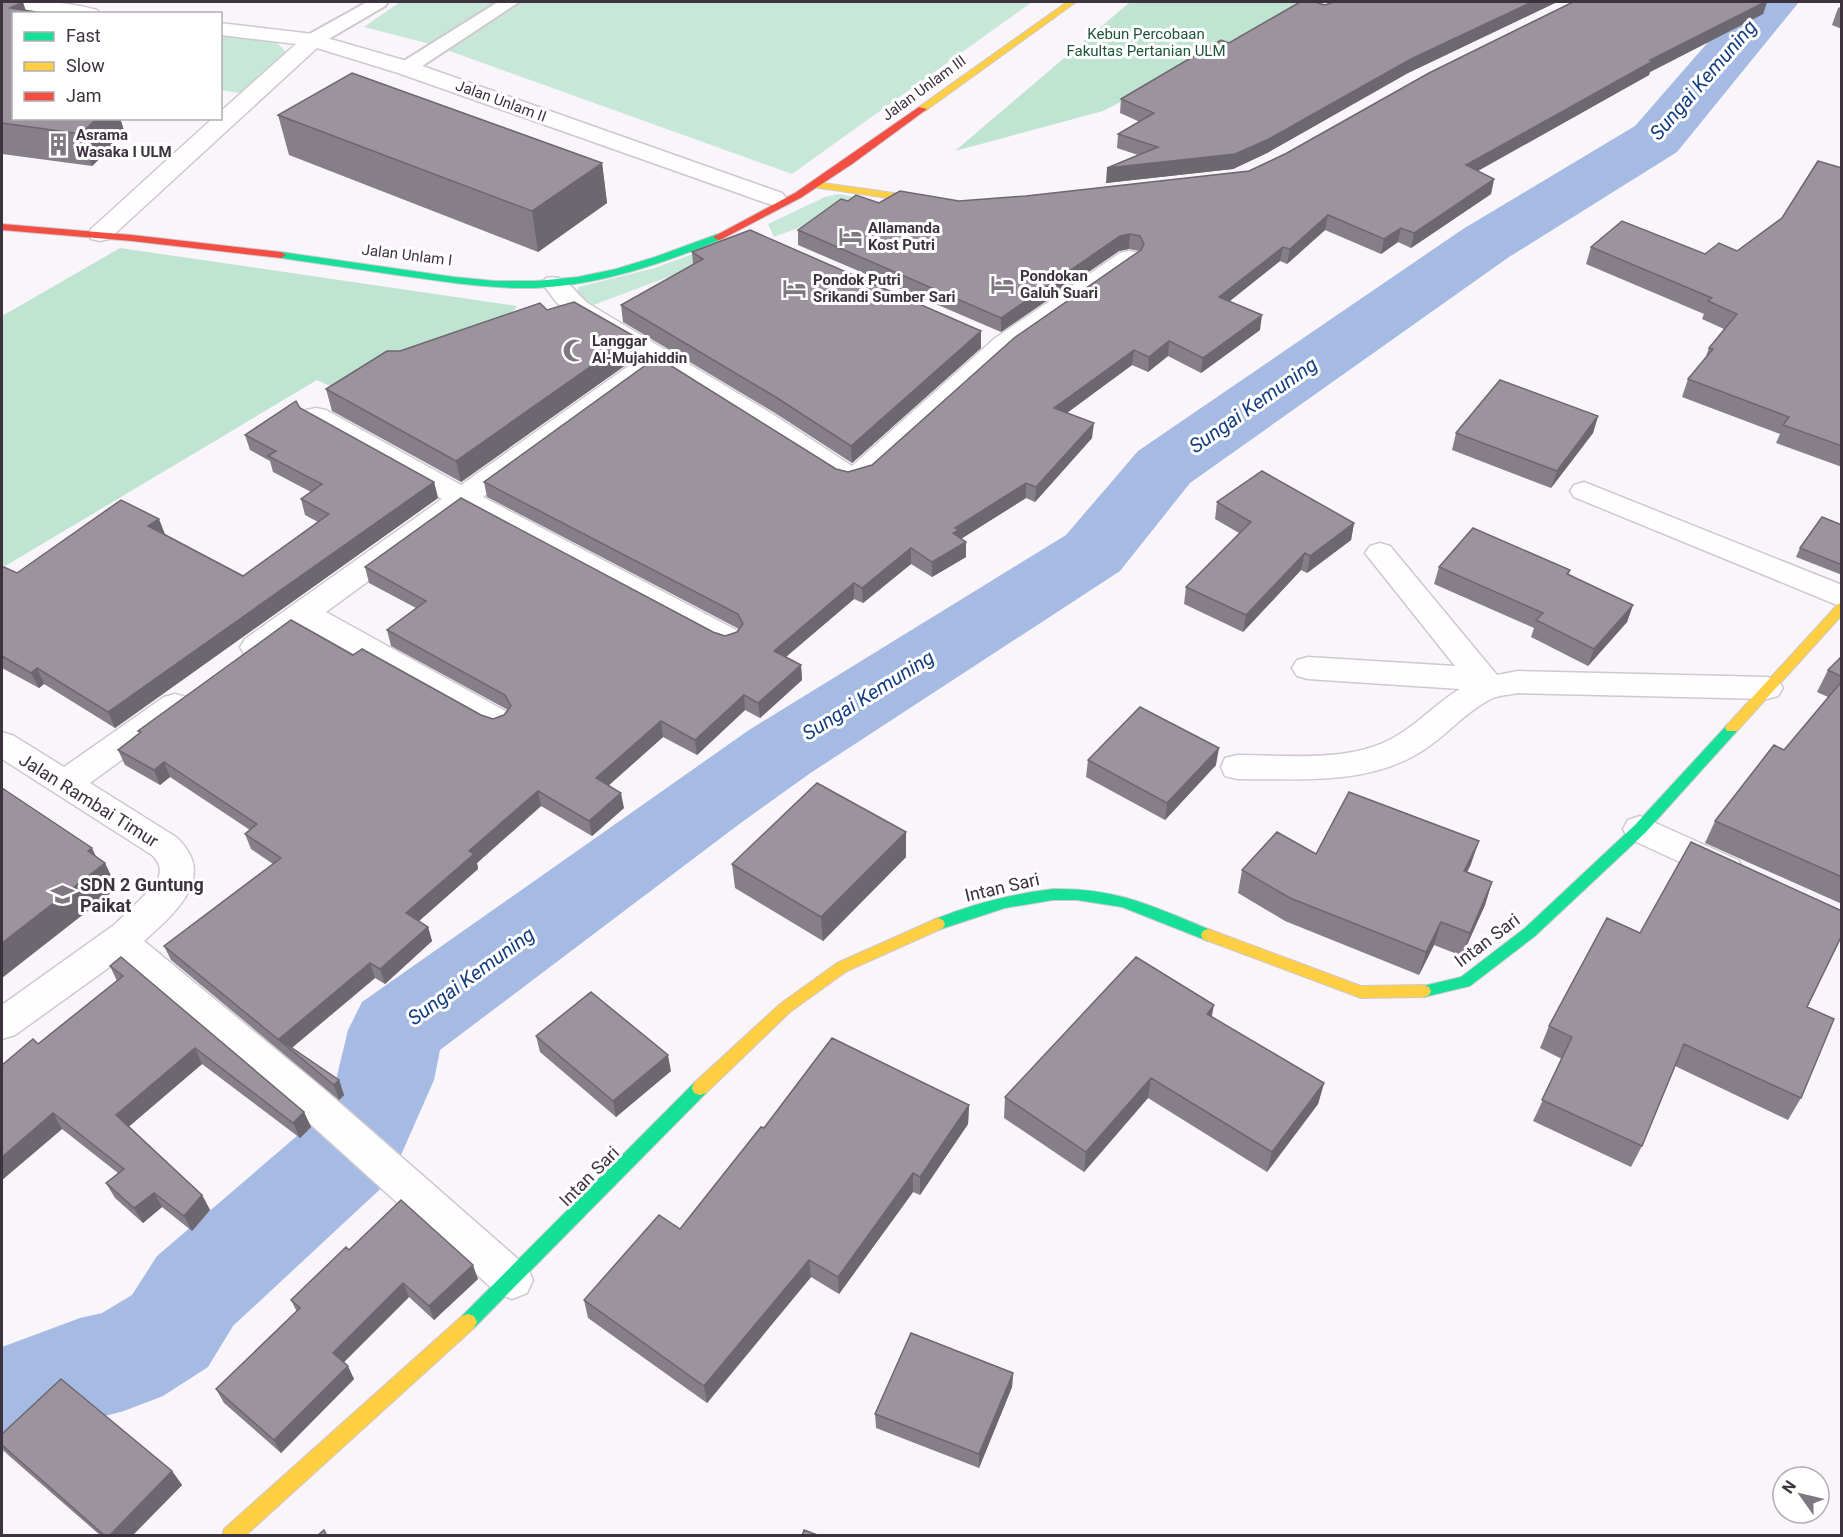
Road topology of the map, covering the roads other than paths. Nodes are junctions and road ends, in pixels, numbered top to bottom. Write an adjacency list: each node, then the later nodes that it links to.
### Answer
1 (15, 2): 5 (street)
2 (379, 2): 7 (lane)
3 (510, 2): 8 (lane)
4 (1072, 2): 9 (street, Jalan Unlam III)
5 (78, 12)
6 (222, 29): 7 (street, Jalan Unlam II)
7 (313, 40): 8 (street, Jalan Unlam II); 14 (street)
8 (406, 68): 10 (street, Jalan Unlam II)
9 (816, 185): 10 (street, Jalan Unlam III); 11 (street)
10 (784, 199): 13 (street, Jalan Unlam I)
11 (952, 204)
12 (2, 227): 14 (street, Jalan Unlam I)
13 (742, 227): 15 (street); 17 (street, Jalan Unlam I)
14 (99, 234): 17 (street, Jalan Unlam I)
15 (765, 242)
16 (1129, 258): 18 (street)
17 (555, 283): 18 (street)
18 (658, 357): 21 (street)
19 (316, 416): 21 (street)
20 (1584, 491): 23 (street)
21 (461, 497): 25 (street); 26 (street)
22 (1380, 553): 29 (street)
23 (1842, 597)
24 (1842, 607): 31 (street, Intan Sari)
25 (304, 613): 27 (street); 32 (street)
26 (727, 638)
27 (237, 661)
28 (1308, 668): 29 (street)
29 (1486, 683): 31 (street); 34 (street)
30 (199, 688): 35 (street)
31 (1767, 688): 36 (street, Intan Sari)
32 (496, 720)
33 (2, 744): 35 (street, Jalan Rambai Timur)
34 (1237, 768)
35 (66, 783): 38 (street, Jalan Rambai Timur)
36 (1640, 829): 37 (street); 40 (street, Intan Sari)
37 (1757, 884)
38 (119, 941): 39 (street, Jalan Rambai Timur); 40 (street)
39 (2, 1024)
40 (512, 1280): 41 (street, Intan Sari)
41 (231, 1536)

